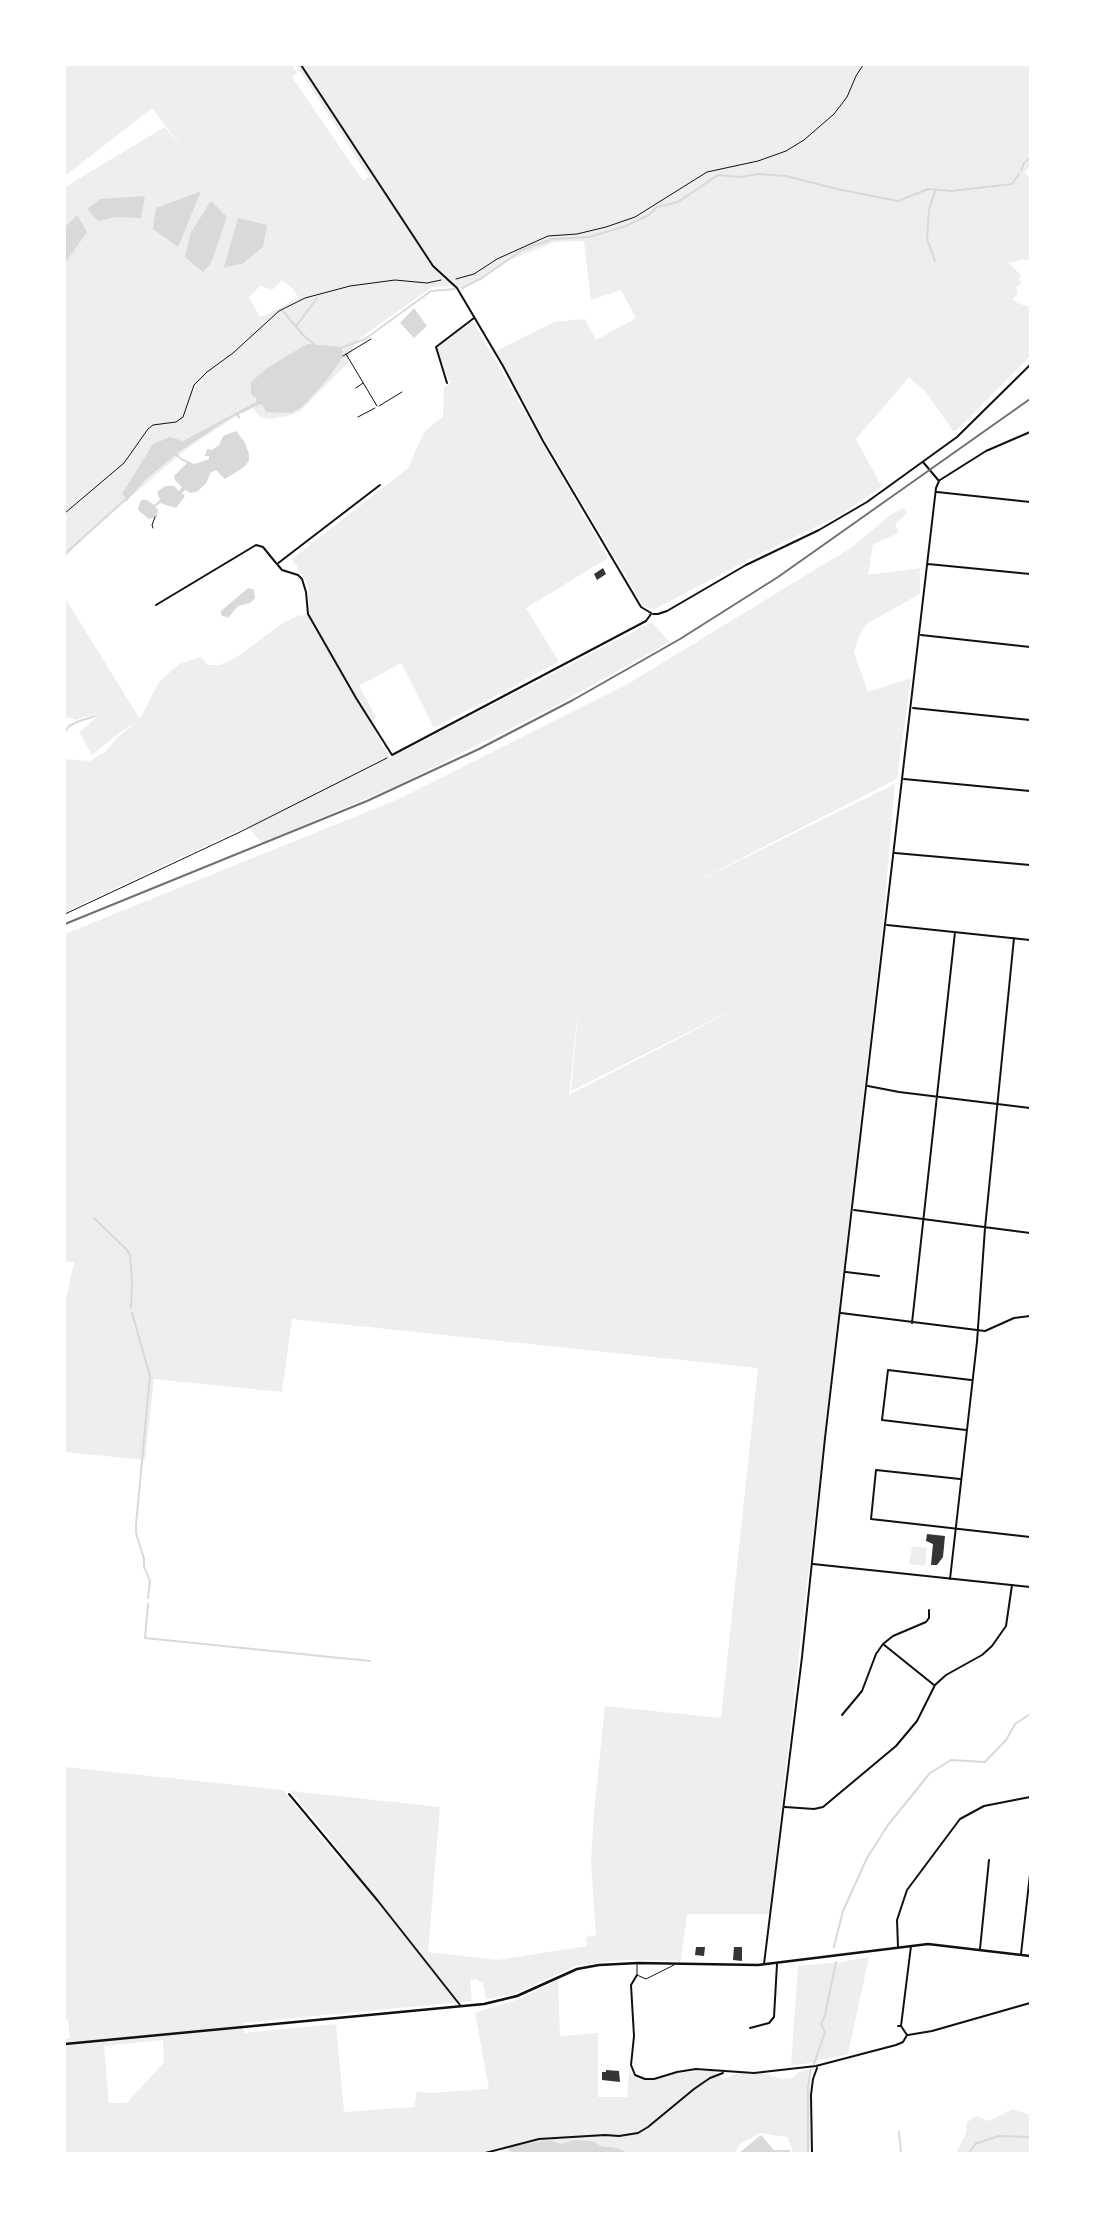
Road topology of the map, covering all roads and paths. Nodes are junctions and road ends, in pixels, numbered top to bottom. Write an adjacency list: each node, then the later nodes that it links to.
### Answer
1 (301, 65): 3 (street)
2 (863, 65): 3 (path)
3 (447, 280): 4 (street); 19 (path)
4 (474, 317): 8 (street); 26 (street)
5 (371, 339): 7 (path)
6 (1030, 365): 14 (street)
7 (363, 383): 9 (path); 11 (path)
8 (447, 383)
9 (356, 388)
10 (402, 392): 11 (path)
11 (377, 406): 12 (path)
12 (358, 417)
13 (1030, 432): 15 (street)
14 (922, 462): 15 (street); 26 (street)
15 (939, 481): 17 (street)
16 (380, 485): 22 (street)
17 (936, 492): 18 (street); 23 (street)
18 (1030, 502)
19 (65, 513)
20 (155, 517): 21 (path)
21 (153, 528)
22 (276, 564): 25 (street); 31 (street)
23 (928, 564): 24 (street); 27 (street)
24 (1030, 574)
25 (156, 606)
26 (652, 614): 31 (street)
27 (920, 635): 28 (street); 29 (street)
28 (1030, 647)
29 (912, 708): 30 (street); 32 (street)
30 (1030, 720)
31 (392, 755): 36 (path)
32 (904, 779): 33 (street); 34 (street)
33 (1030, 791)
34 (894, 852): 35 (street); 37 (street)
35 (1030, 865)
36 (65, 914)
37 (886, 925): 38 (street); 41 (street)
38 (955, 932): 39 (street); 42 (street)
39 (1014, 938): 40 (street); 43 (street)
40 (1030, 940)
41 (867, 1086): 42 (street); 45 (street)
42 (938, 1097): 43 (street); 46 (street)
43 (997, 1104): 44 (street); 47 (street)
44 (1030, 1108)
45 (852, 1210): 46 (street); 49 (street)
46 (923, 1219): 47 (street); 53 (street)
47 (985, 1228): 48 (street); 54 (street)
48 (1030, 1233)
49 (845, 1272): 50 (street); 51 (street)
50 (880, 1276)
51 (840, 1313): 53 (street); 60 (street)
52 (1030, 1316): 54 (street)
53 (912, 1323): 54 (street)
54 (978, 1331): 55 (street)
55 (972, 1380): 56 (street); 56 (street)
56 (967, 1430): 57 (street)
57 (961, 1479): 58 (street); 58 (street)
58 (955, 1529): 59 (street); 61 (street)
59 (1030, 1537)
60 (812, 1564): 61 (street); 70 (street)
61 (950, 1579): 62 (street)
62 (1012, 1585): 63 (street); 66 (street)
63 (1030, 1587)
64 (929, 1610): 65 (street)
65 (883, 1644): 66 (street); 67 (street)
66 (934, 1685): 70 (street)
67 (842, 1715)
68 (289, 1794): 84 (street)
69 (1030, 1797): 74 (street)
70 (783, 1807): 81 (street)
71 (989, 1860): 75 (street)
72 (1030, 1874): 76 (street)
73 (912, 1945): 74 (street); 75 (street); 86 (street)
74 (898, 1947): 79 (street)
75 (980, 1950): 76 (street)
76 (1021, 1955): 77 (street)
77 (1030, 1956)
78 (638, 1963): 80 (street); 82 (lane); 84 (street)
79 (777, 1963): 81 (street); 85 (street)
80 (675, 1964): 81 (street); 82 (lane)
81 (764, 1964)
82 (637, 1975): 89 (street)
83 (1030, 2003): 86 (street)
84 (461, 2006): 87 (street)
85 (750, 2028)
86 (907, 2035): 88 (street)
87 (65, 2044)
88 (818, 2066): 89 (street); 91 (street)
89 (724, 2072): 90 (street)
90 (485, 2153)
91 (812, 2153)

